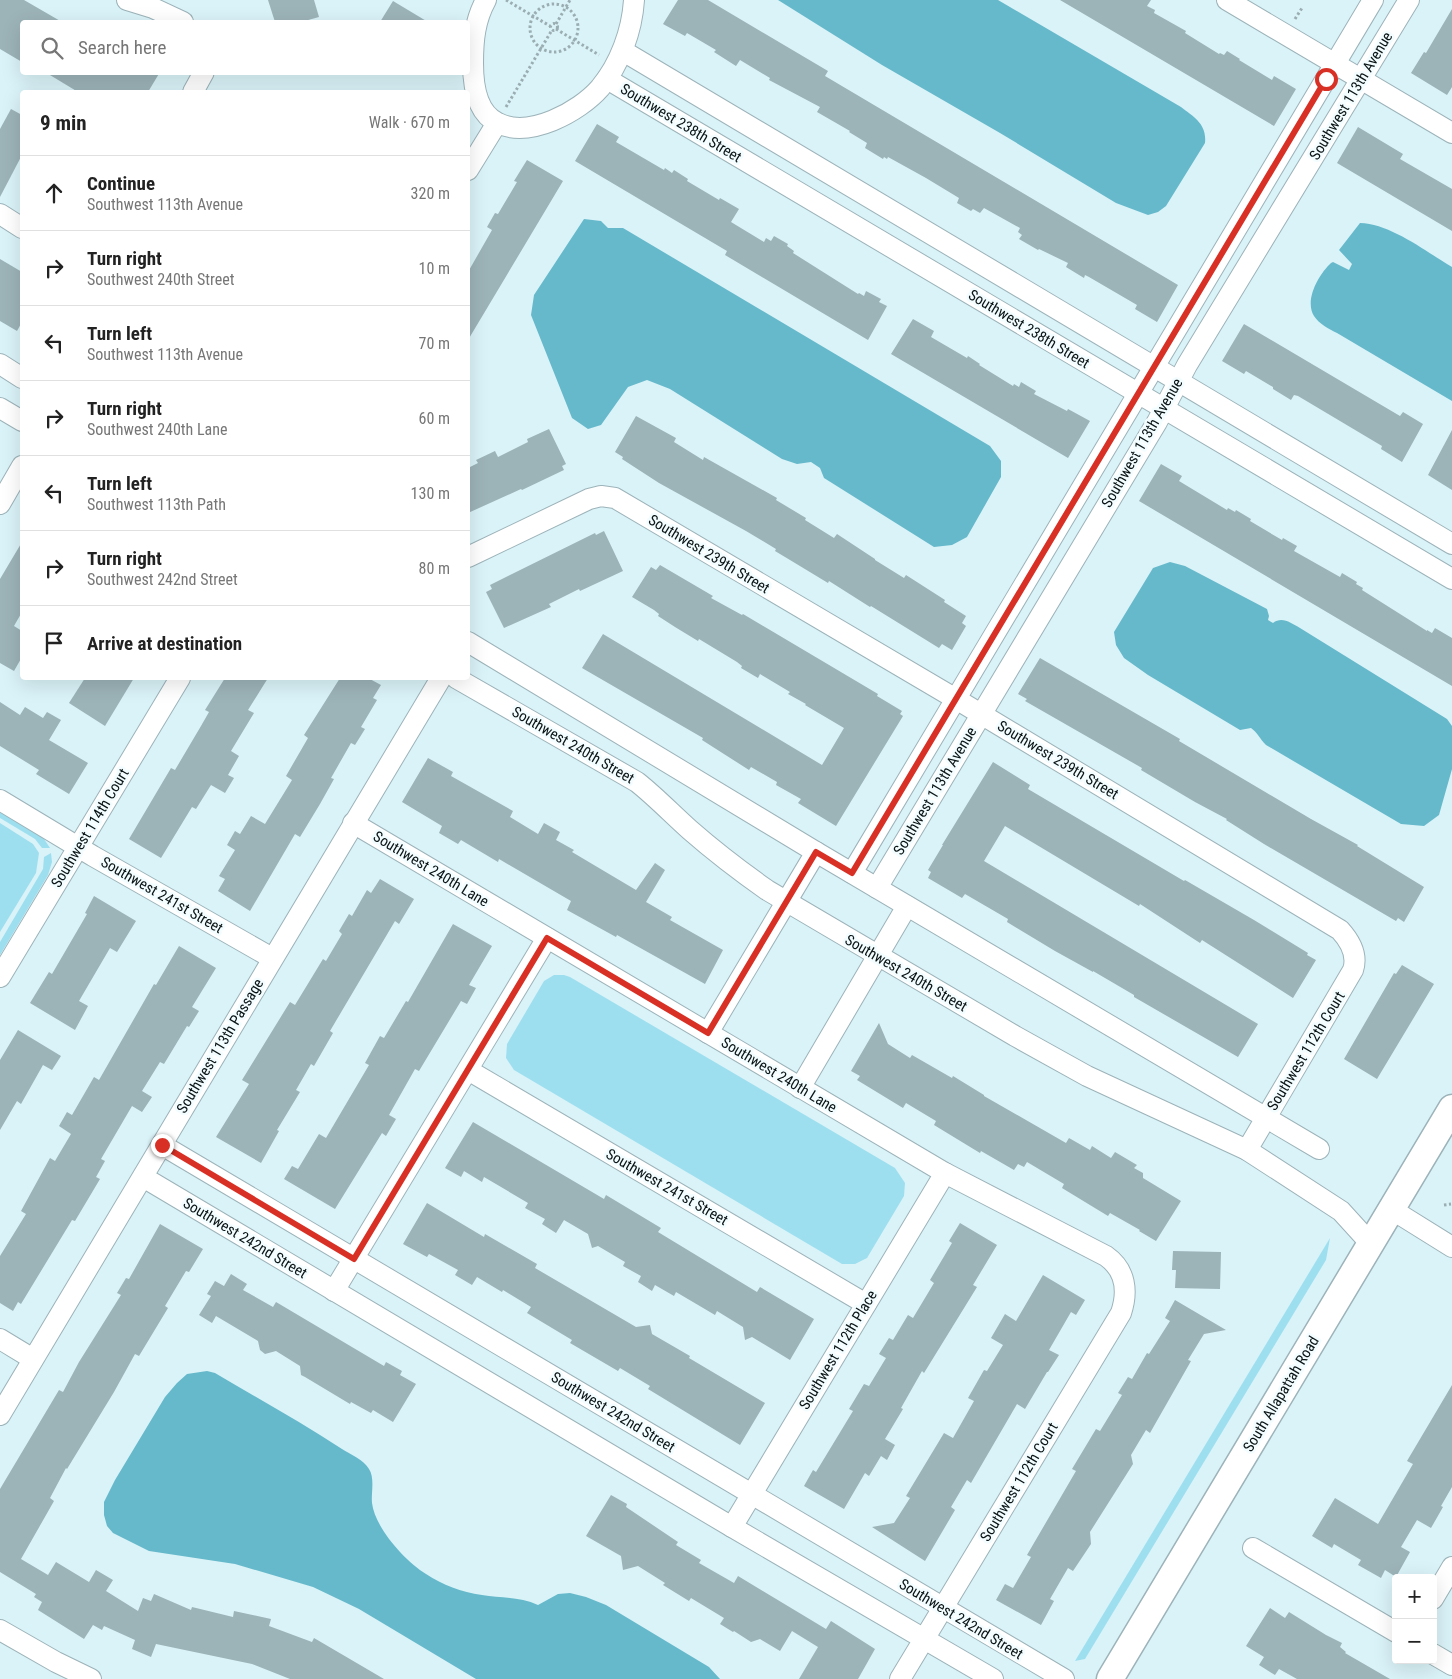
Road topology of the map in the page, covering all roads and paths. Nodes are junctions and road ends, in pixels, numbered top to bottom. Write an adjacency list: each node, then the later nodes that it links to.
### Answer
1 (127, 0): 13 (street)
2 (506, 0): 11 (path)
3 (570, 0): 9 (path)
4 (634, 0): 19 (street)
5 (1227, 0): 20 (street)
6 (1373, 0): 20 (street, Southwest 113th Avenue)
7 (1409, 0): 22 (street, Southwest 113th Avenue)
8 (480, 2): 24 (street)
9 (566, 7): 11 (path); 14 (path); 17 (path)
10 (1302, 8): 12 (path)
11 (533, 16): 15 (path); 18 (path)
12 (1295, 19)
13 (179, 20)
14 (556, 24): 15 (path); 16 (path)
15 (550, 26): 16 (path)
16 (554, 30): 17 (path); 18 (path)
17 (575, 41): 18 (path); 19 (path)
18 (541, 48): 24 (path)
19 (612, 63): 24 (street); 30 (street, Southwest 238th Street); 33 (street, Southwest 238th Street)
20 (1335, 64): 22 (street); 30 (street, Southwest 113th Avenue)
21 (202, 75): 23 (street)
22 (1362, 79): 25 (street); 32 (street, Southwest 113th Avenue)
23 (194, 90)
24 (500, 117): 26 (street)
25 (1452, 133)
26 (470, 167)
27 (0, 214): 28 (street)
28 (20, 227)
29 (0, 364): 31 (street)
30 (1154, 367): 32 (street, Southwest 238th Street); 33 (street, Southwest 113th Avenue)
31 (20, 377)
32 (1178, 382): 35 (street, Southwest 113th Avenue); 39 (street, Southwest 238th Street)
33 (1138, 394): 35 (street, Southwest 238th Street); 46 (street, Southwest 113th Avenue)
34 (0, 408): 36 (street)
35 (1163, 408): 41 (street, Southwest 238th Street); 47 (street, Southwest 113th Avenue)
36 (20, 420)
37 (20, 469): 38 (street)
38 (0, 504)
39 (1452, 544)
40 (470, 556): 46 (street, Southwest 239th Street)
41 (1452, 579)
42 (470, 643): 51 (street)
43 (179, 680): 50 (street, Southwest 114th Court)
44 (440, 680): 49 (street, Southwest 113th Passage)
45 (459, 680): 54 (street, Southwest 240th Street)
46 (956, 699): 47 (street, Southwest 239th Street); 52 (street, Southwest 113th Avenue)
47 (981, 714): 53 (street, Southwest 113th Avenue); 57 (street, Southwest 239th Street)
48 (0, 800): 50 (street, Southwest 241st Street)
49 (353, 823): 56 (street, Southwest 240th Lane); 59 (street, Southwest 113th Passage)
50 (79, 847): 59 (street, Southwest 241st Street); 60 (street, Southwest 114th Court)
51 (816, 852): 52 (street); 54 (street)
52 (852, 873): 53 (street)
53 (877, 888): 55 (street)
54 (786, 902): 58 (street, Southwest 240th Street); 61 (street)
55 (907, 906): 58 (street); 65 (street)
56 (547, 938): 61 (street, Southwest 240th Lane); 62 (street)
57 (1352, 949): 65 (street, Southwest 112th Court)
58 (878, 956): 63 (street); 68 (street, Southwest 240th Street)
59 (272, 958): 66 (street, Southwest 113th Passage)
60 (0, 978)
61 (708, 1033): 63 (street, Southwest 240th Lane)
62 (468, 1070): 76 (street); 79 (street, Southwest 241st Street)
63 (800, 1088): 69 (street, Southwest 240th Lane)
64 (1452, 1108): 73 (main road, South Allapattah Road)
65 (1266, 1118): 67 (street); 68 (street, Southwest 112th Court)
66 (162, 1145): 70 (street, Southwest 113th Passage); 76 (street, Southwest 242nd Street)
67 (1319, 1149)
68 (1246, 1150): 74 (street, Southwest 240th Street)
69 (945, 1174): 77 (street, Southwest 240th Lane); 79 (street, Southwest 112th Place)
70 (143, 1177): 78 (street, Southwest 242nd Street); 81 (street, Southwest 113th Passage)
71 (1451, 1204): 72 (path)
72 (1444, 1205)
73 (1392, 1209): 74 (main road, South Allapattah Road); 75 (street)
74 (1370, 1244): 98 (main road, South Allapattah Road)
75 (1452, 1247)
76 (354, 1259): 78 (street); 83 (street, Southwest 242nd Street)
77 (1124, 1281): 88 (street, Southwest 112th Court)
78 (334, 1291): 84 (street, Southwest 242nd Street)
79 (866, 1304): 83 (street, Southwest 112th Place)
80 (0, 1339): 81 (street)
81 (33, 1359): 82 (street, Southwest 113th Passage)
82 (0, 1415)
83 (752, 1494): 84 (street, Southwest 112th Place); 88 (street, Southwest 242nd Street)
84 (732, 1527): 91 (street, Southwest 242nd Street)
85 (1253, 1548): 90 (street)
86 (1452, 1567): 87 (street)
87 (1437, 1592)
88 (942, 1608): 91 (street, Southwest 112th Court); 97 (street, Southwest 242nd Street)
89 (0, 1630): 94 (street)
90 (1392, 1630)
91 (924, 1639): 95 (street, Southwest 112th Court); 96 (street, Southwest 242nd Street)
92 (1437, 1656): 93 (street)
93 (1452, 1665)
94 (91, 1679)
95 (900, 1679)
96 (993, 1679)
97 (1064, 1679)
98 (1110, 1679)

